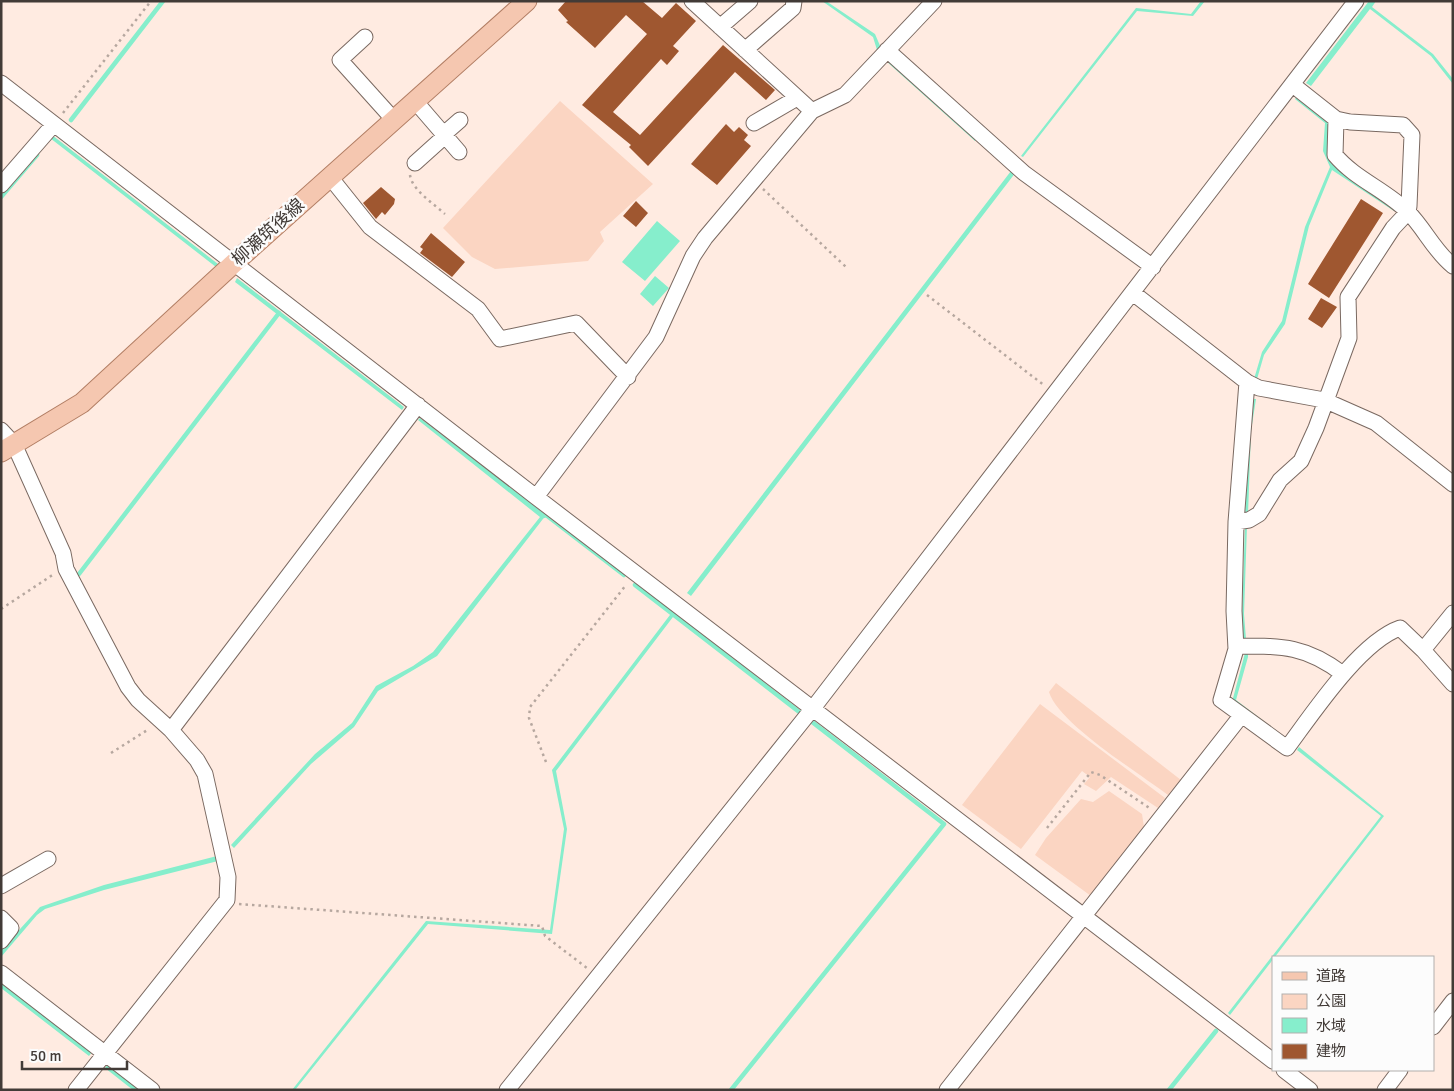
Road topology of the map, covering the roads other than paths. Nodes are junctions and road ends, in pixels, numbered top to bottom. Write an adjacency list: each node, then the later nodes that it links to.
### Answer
1 (750, 1): 7 (street)
2 (794, 1): 9 (street)
3 (934, 1): 10 (street)
4 (1356, 1): 12 (street)
5 (696, 2): 7 (street)
6 (526, 7): 14 (main road, 柳瀬筑後線)
7 (720, 27): 9 (street)
8 (365, 37): 17 (street)
9 (745, 50): 13 (street)
10 (887, 50): 15 (street); 29 (street)
11 (1, 84): 20 (street)
12 (1293, 85): 16 (street); 29 (street)
13 (797, 98): 15 (street); 19 (street)
14 (415, 101): 17 (main road, 柳瀬筑後線); 21 (street)
15 (812, 111): 31 (street)
16 (1336, 119): 26 (street); 26 (street)
17 (394, 120): 24 (main road, 柳瀬筑後線)
18 (460, 120): 21 (street)
19 (754, 123)
20 (54, 124): 25 (street); 27 (street)
21 (444, 135): 22 (street); 23 (street)
22 (459, 152)
23 (415, 162)
24 (330, 177): 27 (main road, 柳瀬筑後線); 31 (street)
25 (1, 185)
26 (1408, 212): 28 (street); 33 (street)
27 (234, 263): 34 (street); 36 (main road, 柳瀬筑後線)
28 (1453, 266)
29 (1153, 267): 30 (street)
30 (1133, 293): 32 (street); 45 (street)
31 (628, 377): 38 (street)
32 (1247, 382): 33 (street); 39 (street)
33 (1324, 400): 37 (street); 39 (street)
34 (418, 405): 38 (street); 47 (street)
35 (1, 430): 36 (street)
36 (8, 448): 47 (street)
37 (1453, 484)
38 (536, 497): 45 (street)
39 (1236, 522): 41 (street)
40 (1453, 614): 42 (street)
41 (1236, 646): 43 (street); 46 (street)
42 (1423, 650): 43 (street); 44 (street)
43 (1342, 674): 46 (street)
44 (1453, 684)
45 (813, 710): 50 (street); 62 (street)
46 (1241, 716): 50 (street)
47 (171, 730): 56 (street)
48 (48, 859): 49 (street)
49 (1, 886)
50 (1085, 916): 57 (street); 63 (street)
51 (1, 918): 52 (street)
52 (1, 941)
53 (1, 973): 56 (street)
54 (1453, 1001): 55 (street)
55 (1434, 1026)
56 (105, 1053): 60 (street); 61 (street)
57 (1272, 1060)
58 (1285, 1071): 64 (street)
59 (1399, 1071): 65 (street)
60 (76, 1090)
61 (152, 1090)
62 (507, 1090)
63 (947, 1090)
64 (1310, 1090)
65 (1385, 1090)

